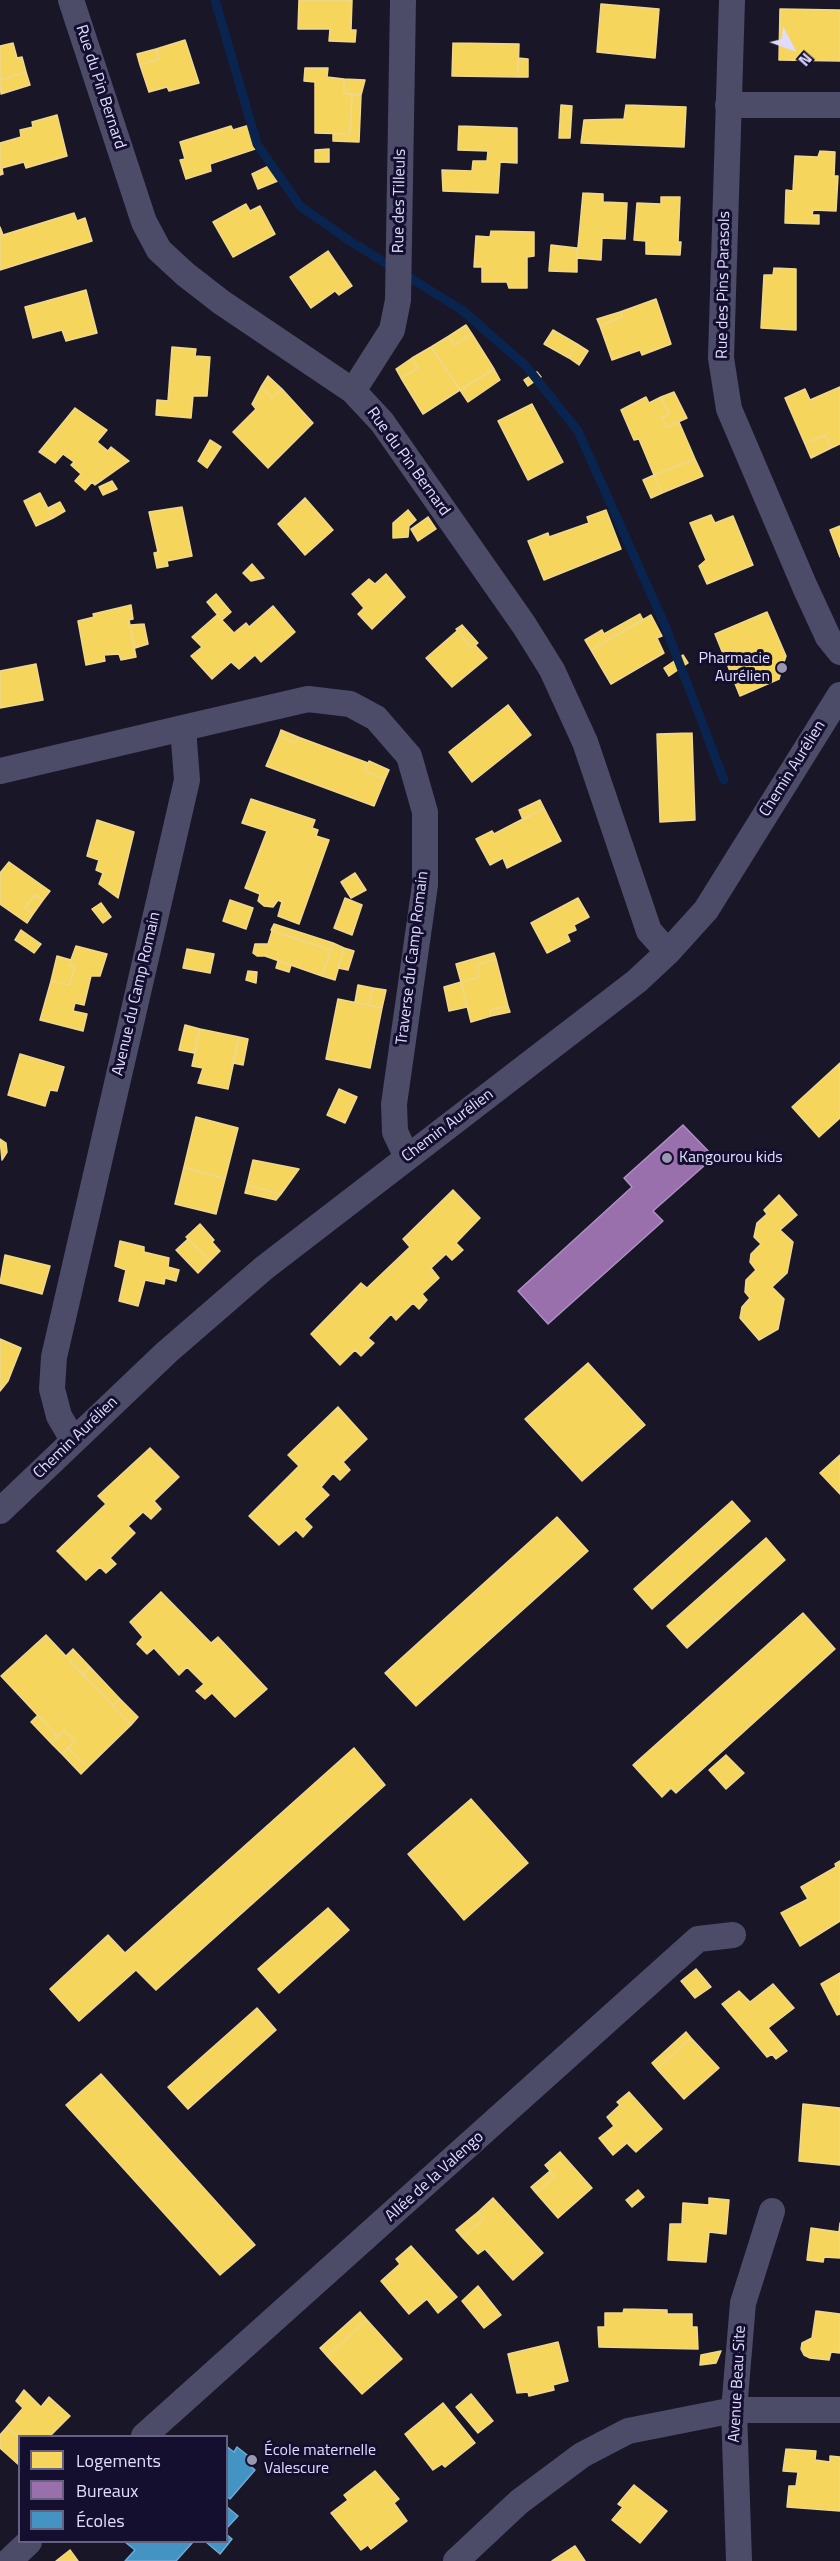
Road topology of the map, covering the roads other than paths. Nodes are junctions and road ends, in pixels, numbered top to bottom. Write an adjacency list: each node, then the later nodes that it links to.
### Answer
1 (71, 0): 6 (street, Rue du Pin Bernard)
2 (403, 0): 6 (street, Rue des Tilleuls)
3 (732, 0): 4 (street, Rue des Pins Parasols)
4 (728, 105): 5 (street); 7 (street, Rue des Pins Parasols)
5 (840, 105)
6 (353, 391): 11 (street, Rue du Pin Bernard)
7 (840, 652)
8 (840, 695): 11 (street, Chemin Aurélien)
9 (183, 728): 10 (street); 12 (street, Traverse du Camp Romain); 13 (street, Avenue du Camp Romain)
10 (0, 771)
11 (668, 952): 12 (street, Chemin Aurélien)
12 (407, 1157): 13 (street, Chemin Aurélien)
13 (73, 1440): 14 (street, Chemin Aurélien)
14 (0, 1511)
15 (733, 1935): 19 (street, Allée de la Valengo)
16 (772, 2211): 17 (street, Avenue Beau Site)
17 (734, 2410): 18 (street); 22 (street); 23 (street, Avenue Beau Site)
18 (840, 2410)
19 (145, 2435)
20 (28, 2543): 21 (street)
21 (9, 2561)
22 (456, 2561)
23 (739, 2561)

